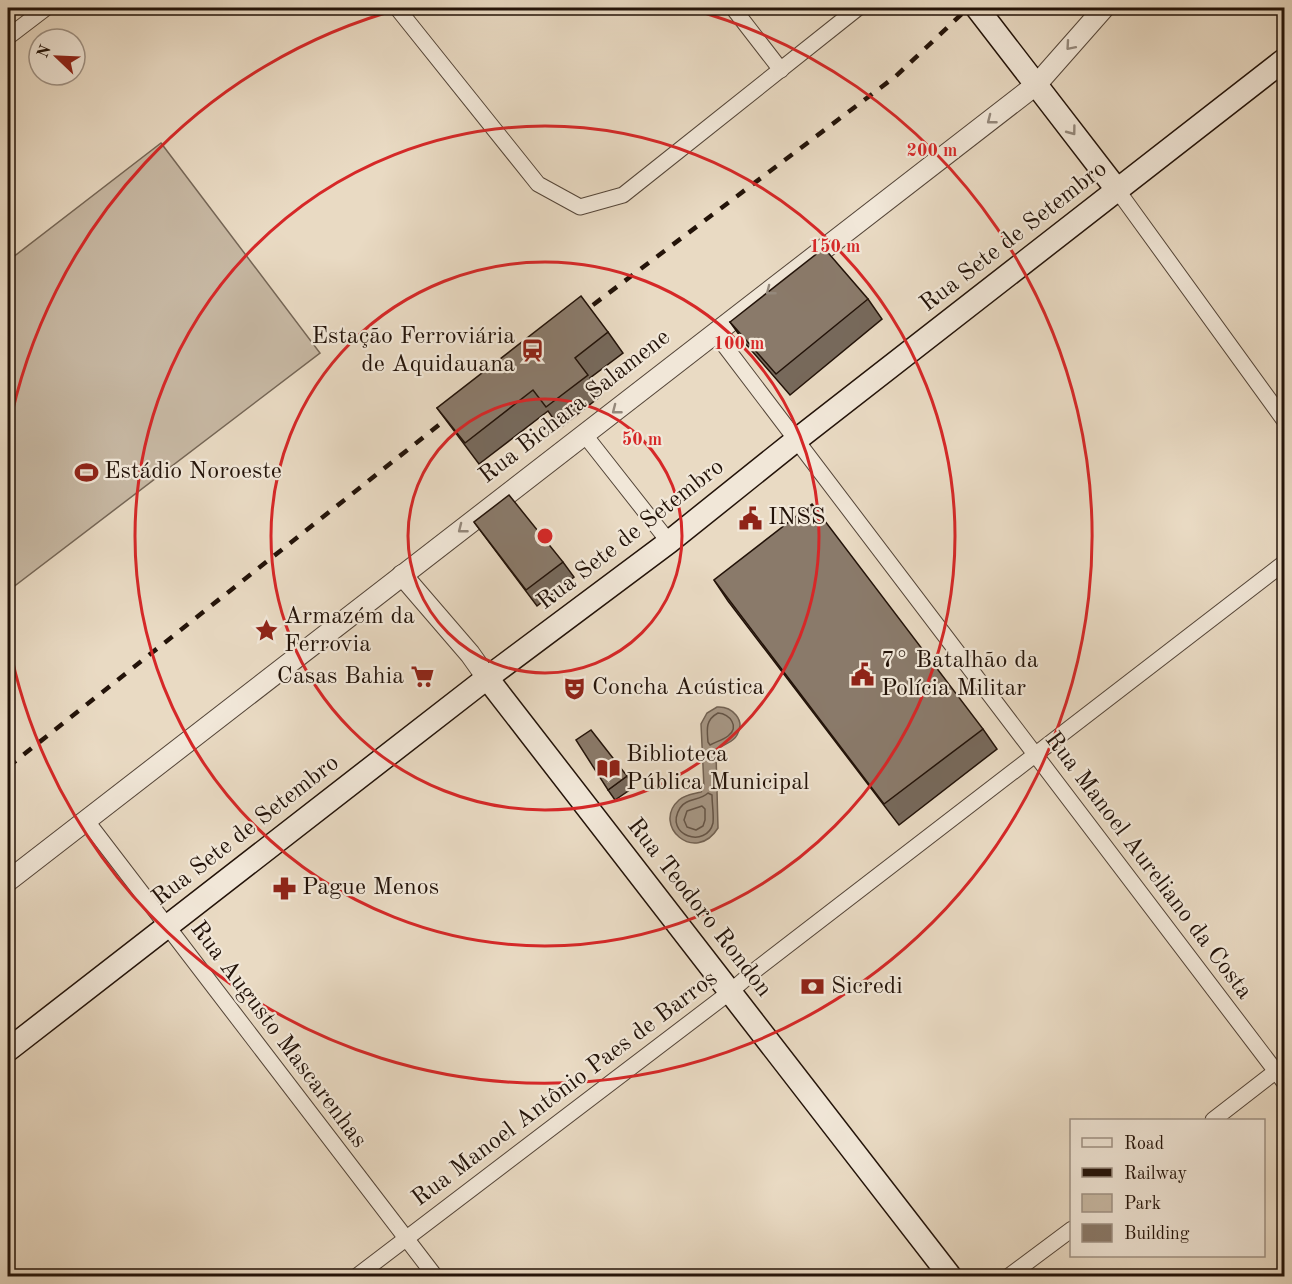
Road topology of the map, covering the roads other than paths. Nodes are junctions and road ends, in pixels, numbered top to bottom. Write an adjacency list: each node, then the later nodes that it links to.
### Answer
1 (46, 8): 7 (street)
2 (397, 8): 9 (street)
3 (733, 8): 9 (street)
4 (858, 8): 9 (street)
5 (977, 8): 10 (main road)
6 (1104, 8): 10 (street, Rua Bichara Salamene, one-way to 10)
7 (8, 36)
8 (1284, 60): 11 (main road, Rua Sete de Setembro)
9 (781, 70)
10 (1037, 84): 11 (main road, one-way to 11); 12 (street, Rua Bichara Salamene, one-way to 12)
11 (1118, 191): 13 (street); 15 (main road, Rua Sete de Setembro)
12 (715, 333): 14 (street, Rua Bichara Salamene, one-way to 14); 15 (street, Rua Manoel Aureliano da Costa)
13 (1284, 420)
14 (584, 434): 16 (street); 18 (street, Rua Bichara Salamene, one-way to 18)
15 (795, 441): 16 (main road, Rua Sete de Setembro); 20 (street, Rua Manoel Aureliano da Costa)
16 (669, 542): 19 (main road, Rua Sete de Setembro)
17 (1284, 563): 20 (street, Rua Manoel Antônio Paes de Barros)
18 (402, 575): 19 (street, Rua Teodoro Rondon); 21 (street, Rua Bichara Salamene)
19 (487, 678): 23 (main road, Rua Sete de Setembro); 24 (main road, Rua Teodoro Rondon)
20 (1035, 755): 24 (street, Rua Manoel Antônio Paes de Barros); 26 (street, Rua Manoel Aureliano da Costa)
21 (86, 820): 22 (street, Rua Bichara Salamene); 23 (street, Rua Augusto Mascarenhas)
22 (8, 881)
23 (167, 926): 25 (main road, Rua Sete de Setembro); 29 (street, Rua Augusto Mascarenhas)
24 (730, 992): 29 (street, Rua Manoel Antônio Paes de Barros); 32 (main road, Rua Teodoro Rondon)
25 (8, 1050)
26 (1282, 1073): 27 (street)
27 (1214, 1119)
28 (1070, 1230): 33 (street)
29 (406, 1238): 30 (street, Rua Manoel Antônio Paes de Barros); 31 (street, Rua Augusto Mascarenhas)
30 (357, 1276)
31 (435, 1276)
32 (950, 1276)
33 (1009, 1276)

